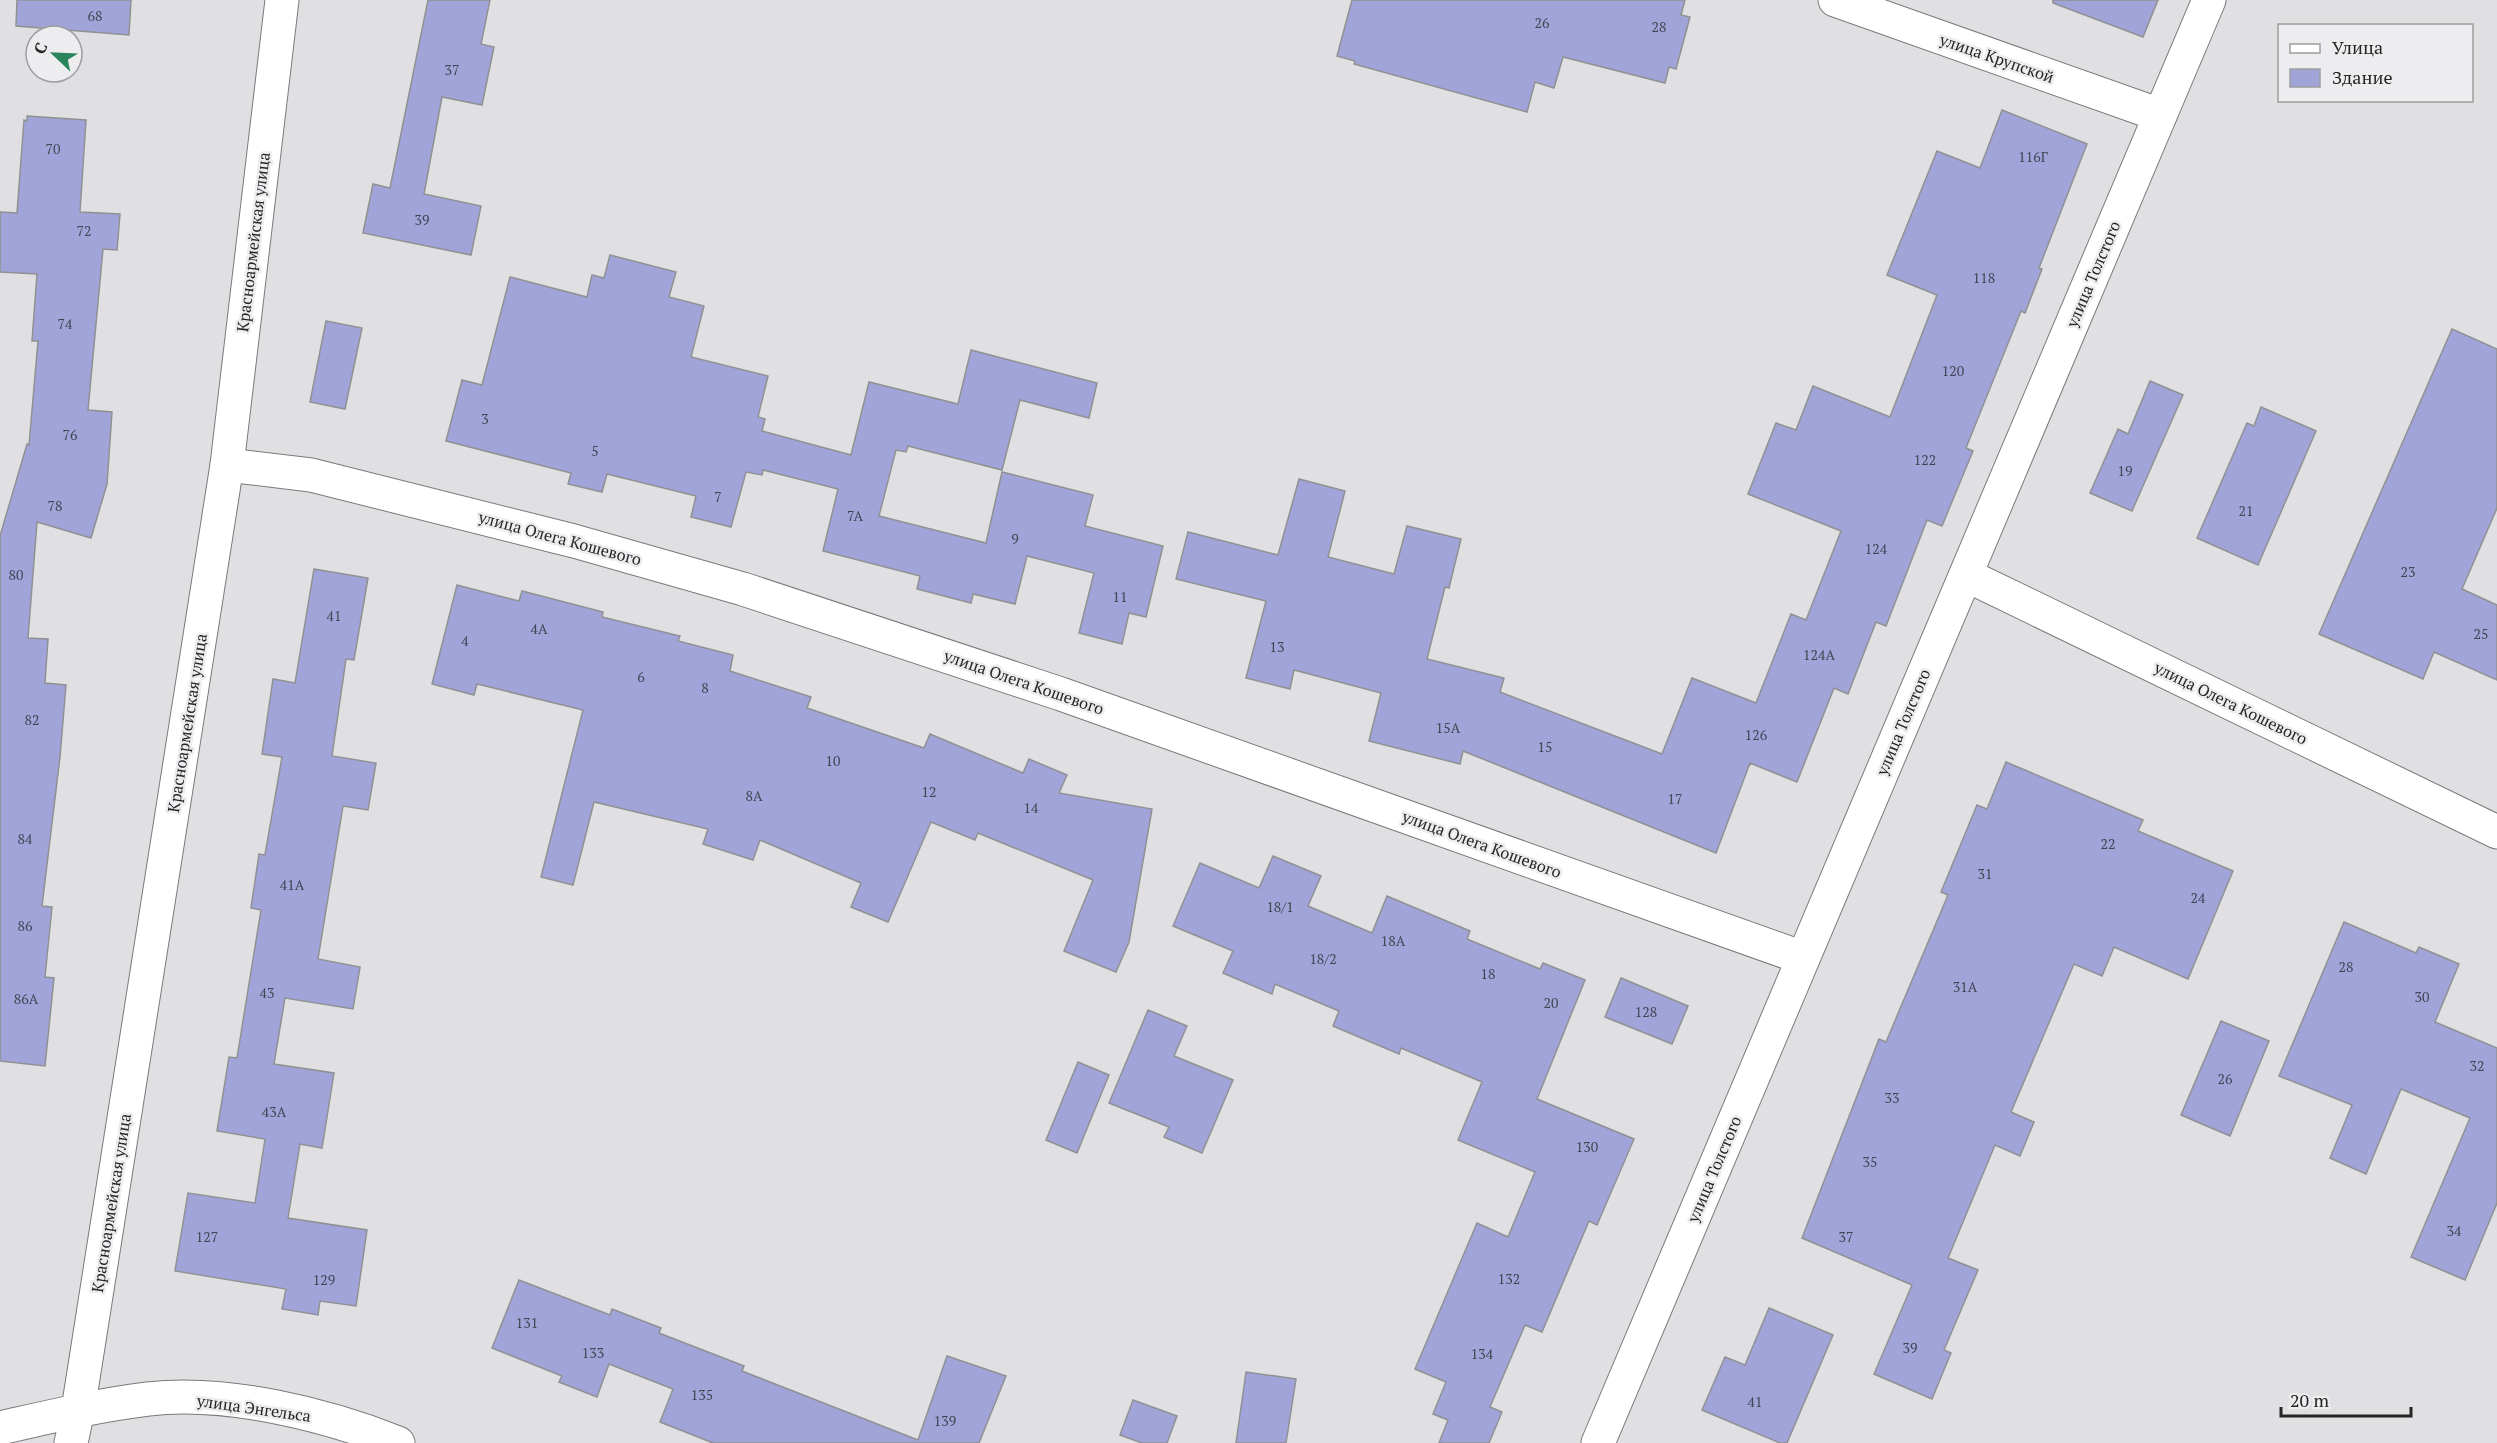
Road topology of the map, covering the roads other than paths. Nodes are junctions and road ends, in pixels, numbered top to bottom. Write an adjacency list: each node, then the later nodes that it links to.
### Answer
1 (282, 0): 5 (street, Красноармейская улица)
2 (1835, 0): 4 (street, улица Крупской)
3 (2209, 0): 4 (street, улица Толстого)
4 (2160, 115): 6 (street, улица Толстого)
5 (227, 465): 8 (street, улица Олега Кошевого); 9 (street, Красноармейская улица)
6 (1966, 575): 7 (street, улица Олега Кошевого); 8 (street, улица Толстого)
7 (2497, 832)
8 (1803, 958): 13 (street, улица Толстого)
9 (78, 1410): 10 (street, улица Энгельса); 11 (street, Красноармейская улица); 12 (street, улица Энгельса)
10 (0, 1428)
11 (71, 1443)
12 (398, 1443)
13 (1598, 1443)

